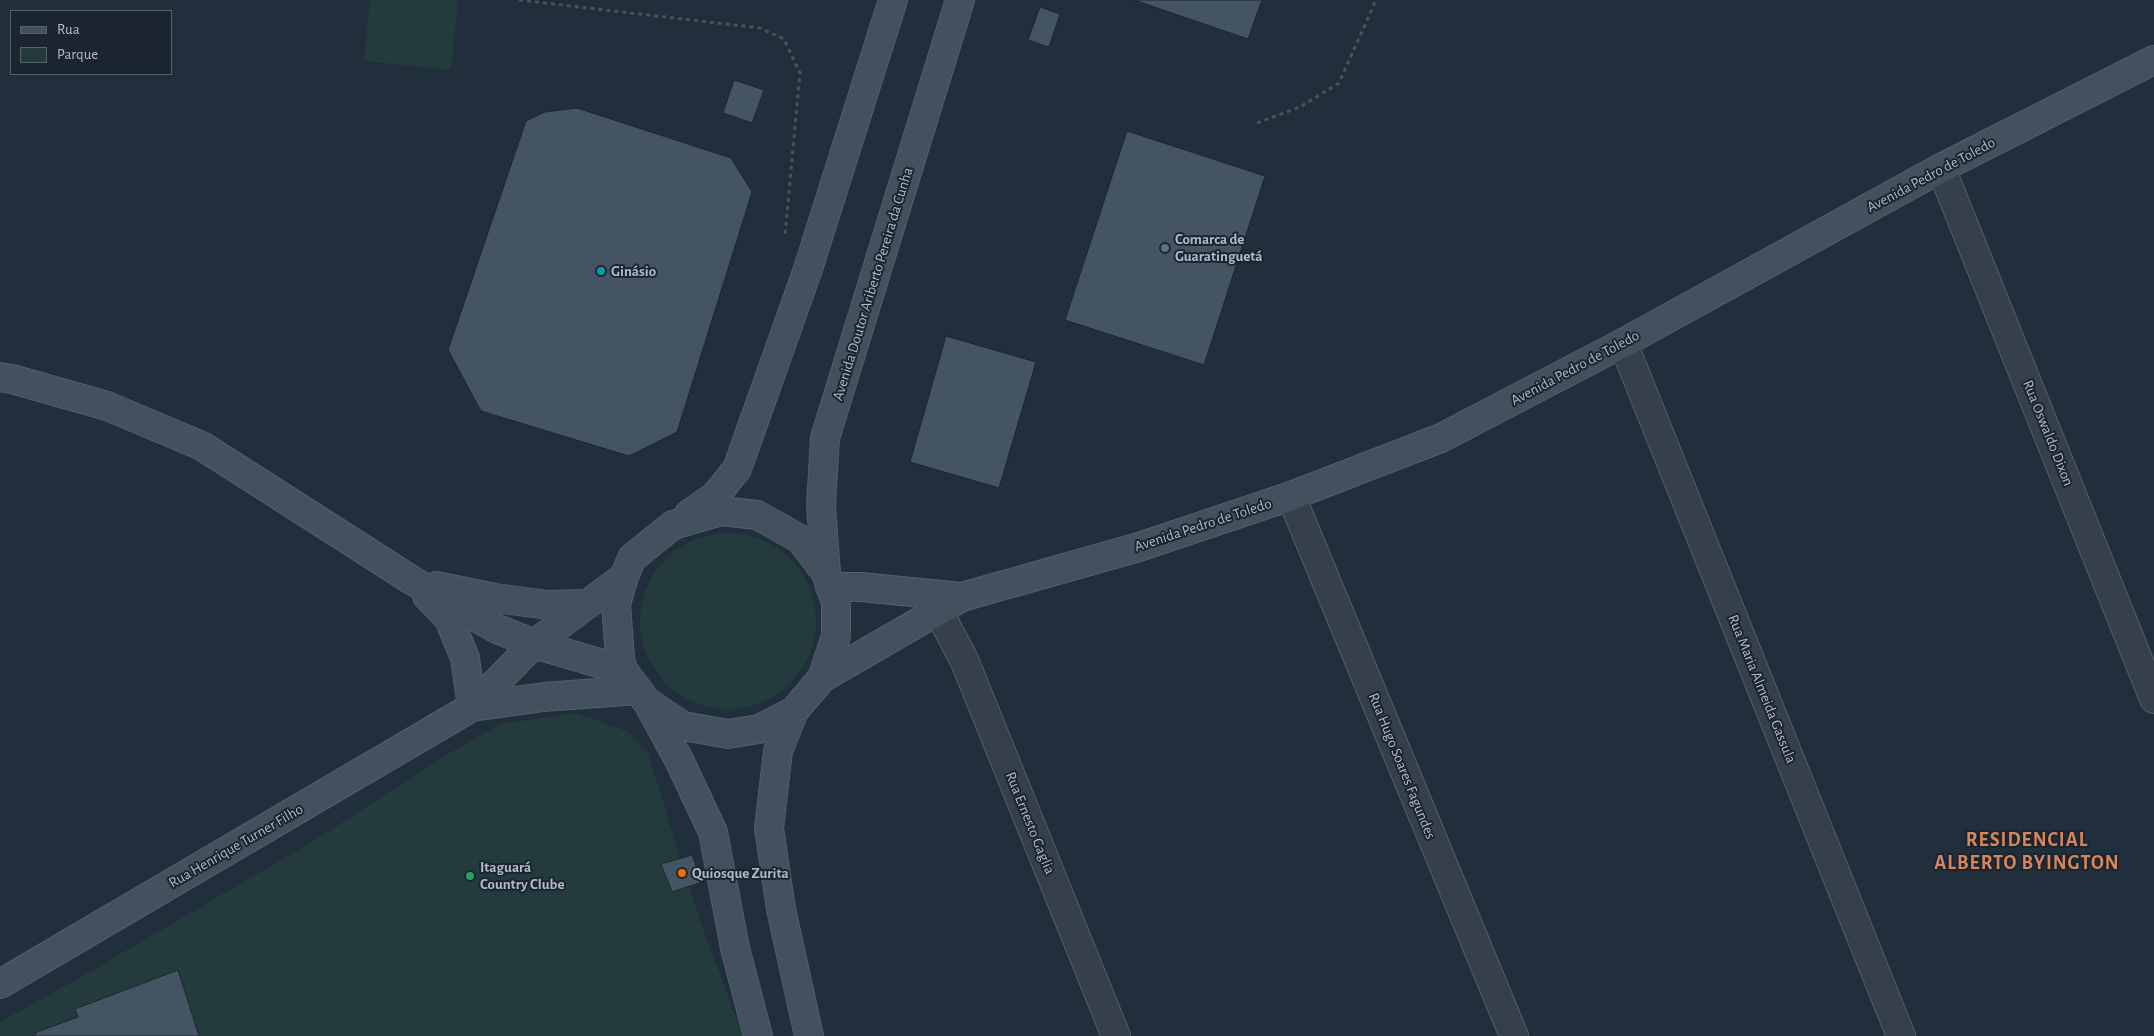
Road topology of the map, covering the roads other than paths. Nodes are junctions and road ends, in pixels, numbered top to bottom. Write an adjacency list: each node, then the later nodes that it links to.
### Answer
1 (893, 0): 8 (main road)
2 (960, 0): 10 (main road, Avenida Doutor Ariberto Pereira da Cunha)
3 (2154, 60): 4 (main road, Avenida Pedro de Toledo)
4 (1941, 168): 5 (main road, Avenida Pedro de Toledo); 18 (street, Rua Oswaldo Dixon)
5 (1623, 343): 7 (main road, Avenida Pedro de Toledo); 26 (street, Rua Maria Almeida Gassula)
6 (0, 377): 11 (main road)
7 (1291, 496): 12 (main road, Avenida Pedro de Toledo); 25 (street, Rua Hugo Soares Fagundes)
8 (673, 525): 9 (main road); 10 (main road)
9 (624, 576): 13 (main road, Rua Henrique Turner Filho); 17 (main road)
10 (828, 580): 12 (main road, Avenida Pedro de Toledo); 16 (main road)
11 (413, 581): 13 (main road); 15 (main road); 19 (main road)
12 (962, 597): 14 (main road, Avenida Pedro de Toledo)
13 (588, 604): 15 (main road, Rua Henrique Turner Filho)
14 (939, 612): 16 (main road, Avenida Pedro de Toledo); 24 (street, Rua Ernesto Gaglia)
15 (534, 644): 17 (main road); 19 (main road, Rua Henrique Turner Filho)
16 (822, 678): 20 (main road)
17 (636, 687): 19 (main road, Rua Henrique Turner Filho); 20 (main road); 22 (main road)
18 (2154, 698)
19 (472, 707): 21 (main road, Rua Henrique Turner Filho)
20 (794, 711): 23 (main road)
21 (0, 984)
22 (758, 1036)
23 (809, 1036)
24 (1116, 1036)
25 (1514, 1036)
26 (1901, 1036)

